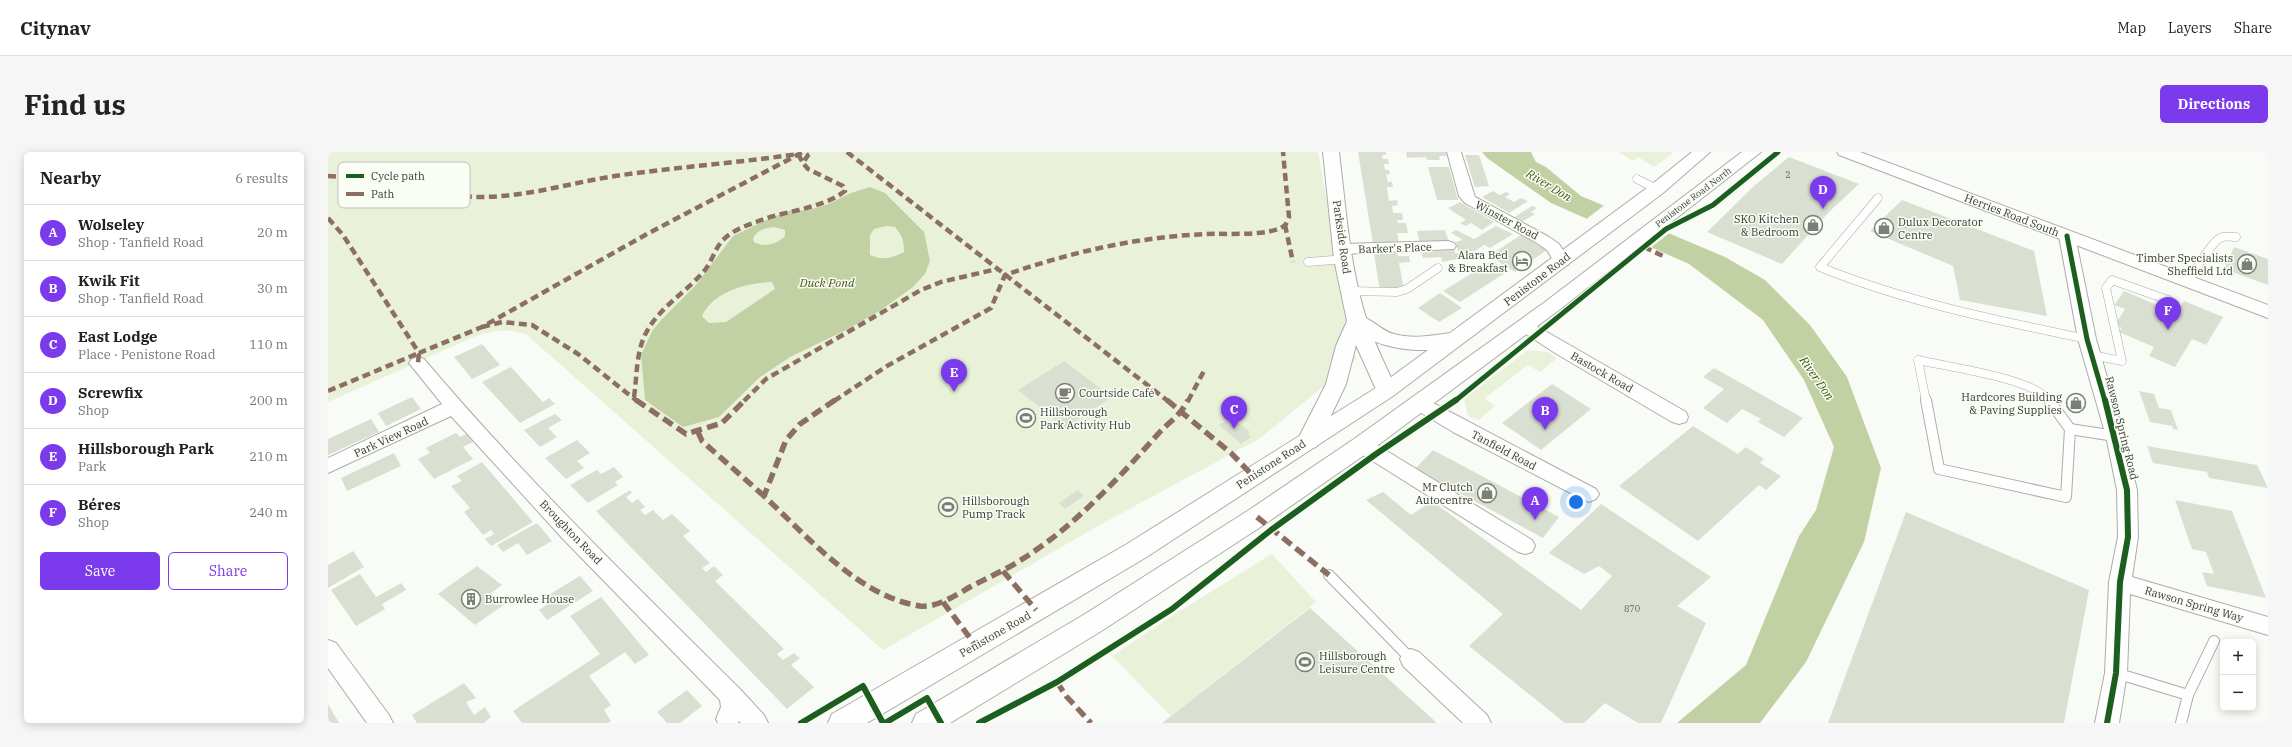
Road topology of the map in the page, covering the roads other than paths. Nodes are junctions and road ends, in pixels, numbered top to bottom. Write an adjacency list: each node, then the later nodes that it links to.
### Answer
1 (1331, 152): 12 (main road, Parkside Road)
2 (1454, 152): 13 (street, Winster Road)
3 (1702, 152): 7 (main road, Penistone Road)
4 (1753, 152): 22 (main road, Penistone Road North)
5 (1845, 152): 9 (main road, Herries Road South)
6 (1637, 179): 7 (lane)
7 (1651, 194): 13 (main road, Penistone Road)
8 (1878, 198): 24 (lane)
9 (2067, 236): 16 (main road, Herries Road South); 24 (street, Rawson Spring Road)
10 (2236, 237): 16 (lane)
11 (1448, 246): 12 (street, Barker's Place)
12 (1344, 254): 14 (lane); 17 (main road, Parkside Road)
13 (1562, 261): 19 (main road, Penistone Road)
14 (1308, 262)
15 (1438, 268): 17 (lane)
16 (2189, 282): 20 (main road, Herries Road South)
17 (1350, 291): 21 (main road, Parkside Road)
18 (2168, 300): 24 (lane)
19 (1503, 304): 22 (main road); 23 (main road, Penistone Road)
20 (2268, 312)
21 (1357, 321): 23 (main road); 26 (main road, Parkside Road); 33 (main road)
22 (1526, 326): 27 (main road); 29 (street, Bastock Road)
23 (1458, 338): 26 (main road, Penistone Road)
24 (2090, 347): 32 (street, Rawson Spring Road)
25 (418, 363): 28 (street, Broughton Road)
26 (1386, 391): 30 (main road, Parkside Road); 33 (main road, Penistone Road)
27 (1420, 403): 30 (main road); 36 (street, Tanfield Road)
28 (454, 407): 35 (street, Park View Road); 45 (street, Broughton Road)
29 (1679, 417)
30 (1388, 426): 34 (main road)
31 (2070, 429): 31 (lane); 32 (lane)
32 (2115, 436): 39 (street, Rawson Spring Road)
33 (1308, 441): 50 (main road, Penistone Road)
34 (1362, 445): 37 (street); 51 (main road)
35 (328, 466)
36 (1589, 494)
37 (1525, 546)
38 (1329, 575): 43 (lane)
39 (2120, 582): 40 (street, Rawson Spring Way); 44 (street, Rawson Spring Road)
40 (2268, 626)
41 (2214, 641): 46 (lane)
42 (328, 650): 48 (street)
43 (1411, 659): 52 (street)
44 (2116, 673): 46 (lane); 53 (street, Rawson Spring Road)
45 (731, 695): 47 (street); 49 (street, Broughton Road)
46 (2188, 695): 54 (lane)
47 (728, 720)
48 (381, 723)
49 (756, 723)
50 (842, 723)
51 (926, 723)
52 (1479, 723)
53 (2107, 723)
54 (2181, 723)

